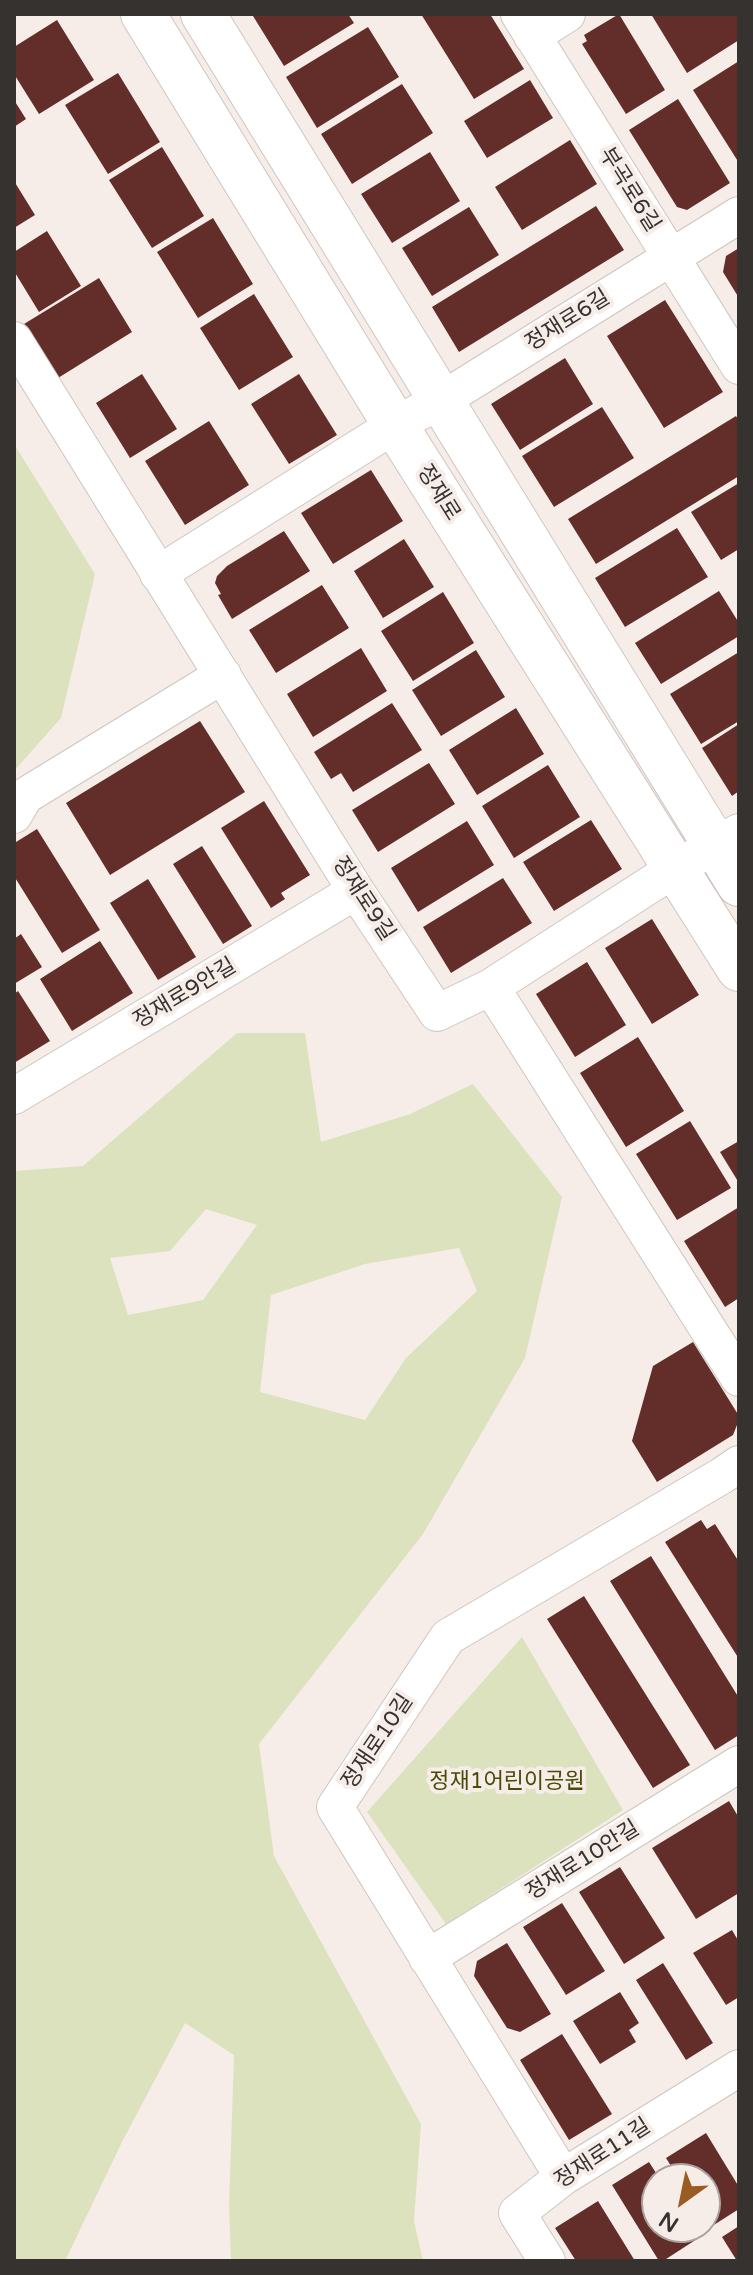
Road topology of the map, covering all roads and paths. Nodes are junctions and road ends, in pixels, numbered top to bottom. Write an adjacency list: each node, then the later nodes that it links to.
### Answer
1 (143, 14): 10 (street, 정재로)
2 (203, 14): 9 (street)
3 (567, 14): 4 (street)
4 (526, 25): 6 (street, 부곡로6길)
5 (739, 215): 6 (street, 정재로6길)
6 (672, 257): 8 (street, 부곡로6길); 9 (street, 정재로6길)
7 (14, 340): 11 (street, 정재로9길)
8 (739, 366)
9 (440, 401): 10 (street, 정재로6길); 14 (street)
10 (395, 425): 11 (street, 정재로6길); 15 (street, 정재로)
11 (158, 574): 12 (street, 정재로9길)
12 (223, 675): 13 (street); 17 (street, 정재로9길)
13 (14, 815)
14 (728, 839): 15 (street); 16 (street)
15 (676, 868): 18 (street, 정재로); 19 (street)
16 (739, 884)
17 (356, 891): 19 (street, 정재로9길); 20 (street, 정재로9안길)
18 (739, 969)
19 (491, 987): 21 (street)
20 (14, 1096)
21 (739, 1378)
22 (734, 1480): 24 (street, 정재로10길)
23 (739, 1764): 24 (street, 정재로10안길)
24 (427, 1958): 26 (street, 정재로10길)
25 (739, 2068): 26 (street, 정재로11길)
26 (563, 2177): 27 (street, 정재로11길)
27 (547, 2261)

